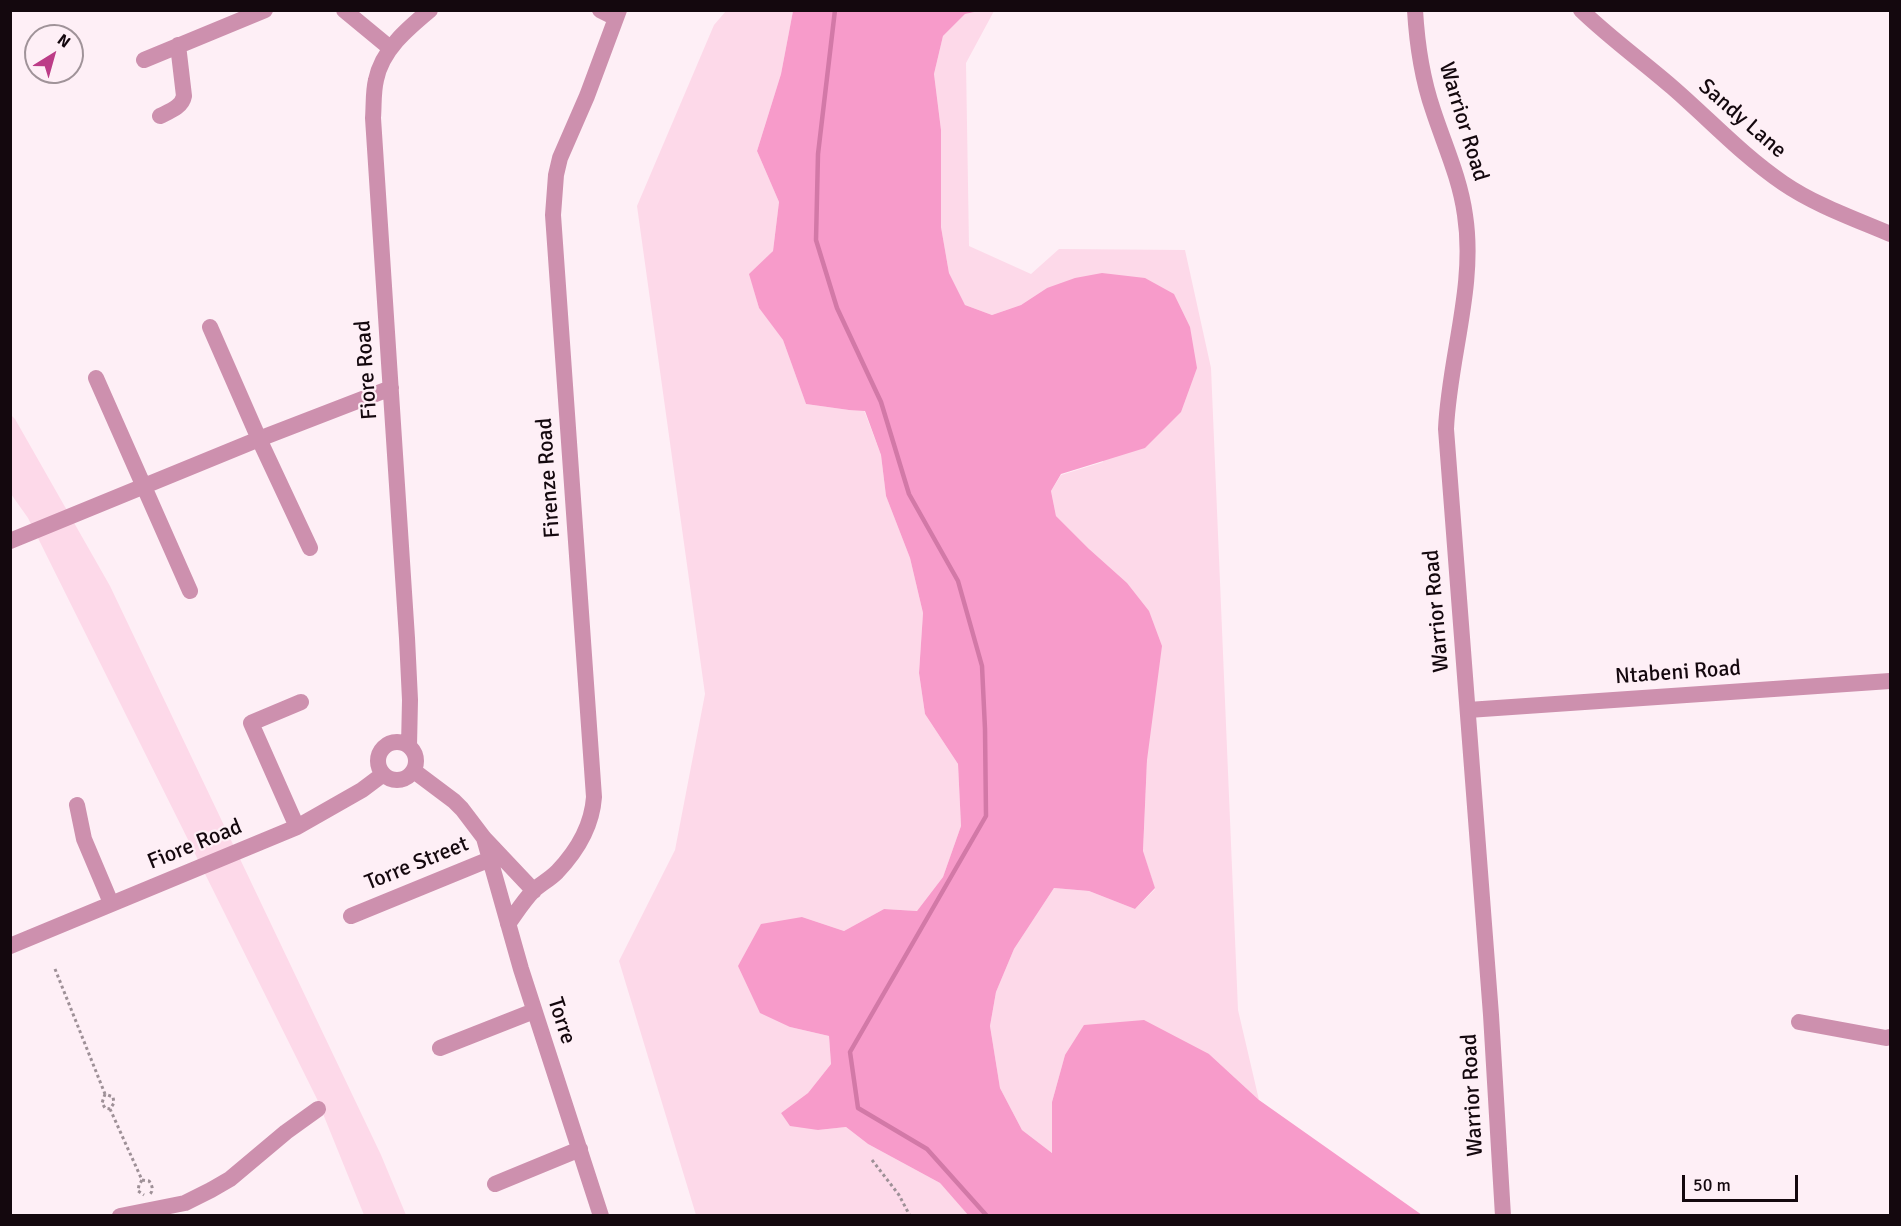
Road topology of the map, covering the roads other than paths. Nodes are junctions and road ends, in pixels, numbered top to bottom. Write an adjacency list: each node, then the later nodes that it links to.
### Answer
1 (265, 10): 8 (street)
2 (344, 10): 9 (street)
3 (430, 10): 9 (street, Fiore Road)
4 (600, 10): 7 (street)
5 (1415, 10): 23 (street, Warrior Road)
6 (1581, 10): 12 (street, Sandy Lane)
7 (617, 14): 30 (street, Firenze Road)
8 (178, 45): 10 (street); 11 (street)
9 (390, 48): 15 (street, Fiore Road)
10 (144, 60)
11 (160, 116)
12 (1890, 234)
13 (210, 327): 16 (street)
14 (96, 378): 17 (street)
15 (391, 388): 16 (street); 24 (street, Fiore Road)
16 (259, 439): 17 (street); 19 (street)
17 (144, 486): 18 (street); 20 (street)
18 (10, 542)
19 (310, 548)
20 (190, 591)
21 (1890, 681): 23 (street, Ntabeni Road)
22 (301, 702): 28 (street)
23 (1468, 710): 44 (street, Warrior Road)
24 (409, 746): 25 (street, Fiore Road); 26 (street)
25 (414, 771): 26 (street); 29 (street, Torre)
26 (382, 775): 28 (street, Fiore Road)
27 (77, 805): 31 (street)
28 (297, 827): 31 (street, Fiore Road)
29 (495, 857): 30 (street, Torre); 32 (street, Torre Street); 33 (street, Torre)
30 (534, 891): 33 (street, Firenze Road)
31 (111, 903): 34 (street, Fiore Road)
32 (351, 916)
33 (508, 924): 35 (street, Torre)
34 (10, 946)
35 (534, 1011): 38 (street); 40 (street, Torre)
36 (1799, 1022): 37 (street)
37 (1890, 1037)
38 (440, 1048)
39 (318, 1109): 42 (street)
40 (580, 1149): 41 (street); 43 (street, Torre)
41 (495, 1184)
42 (120, 1215)
43 (601, 1215)
44 (1503, 1215)

